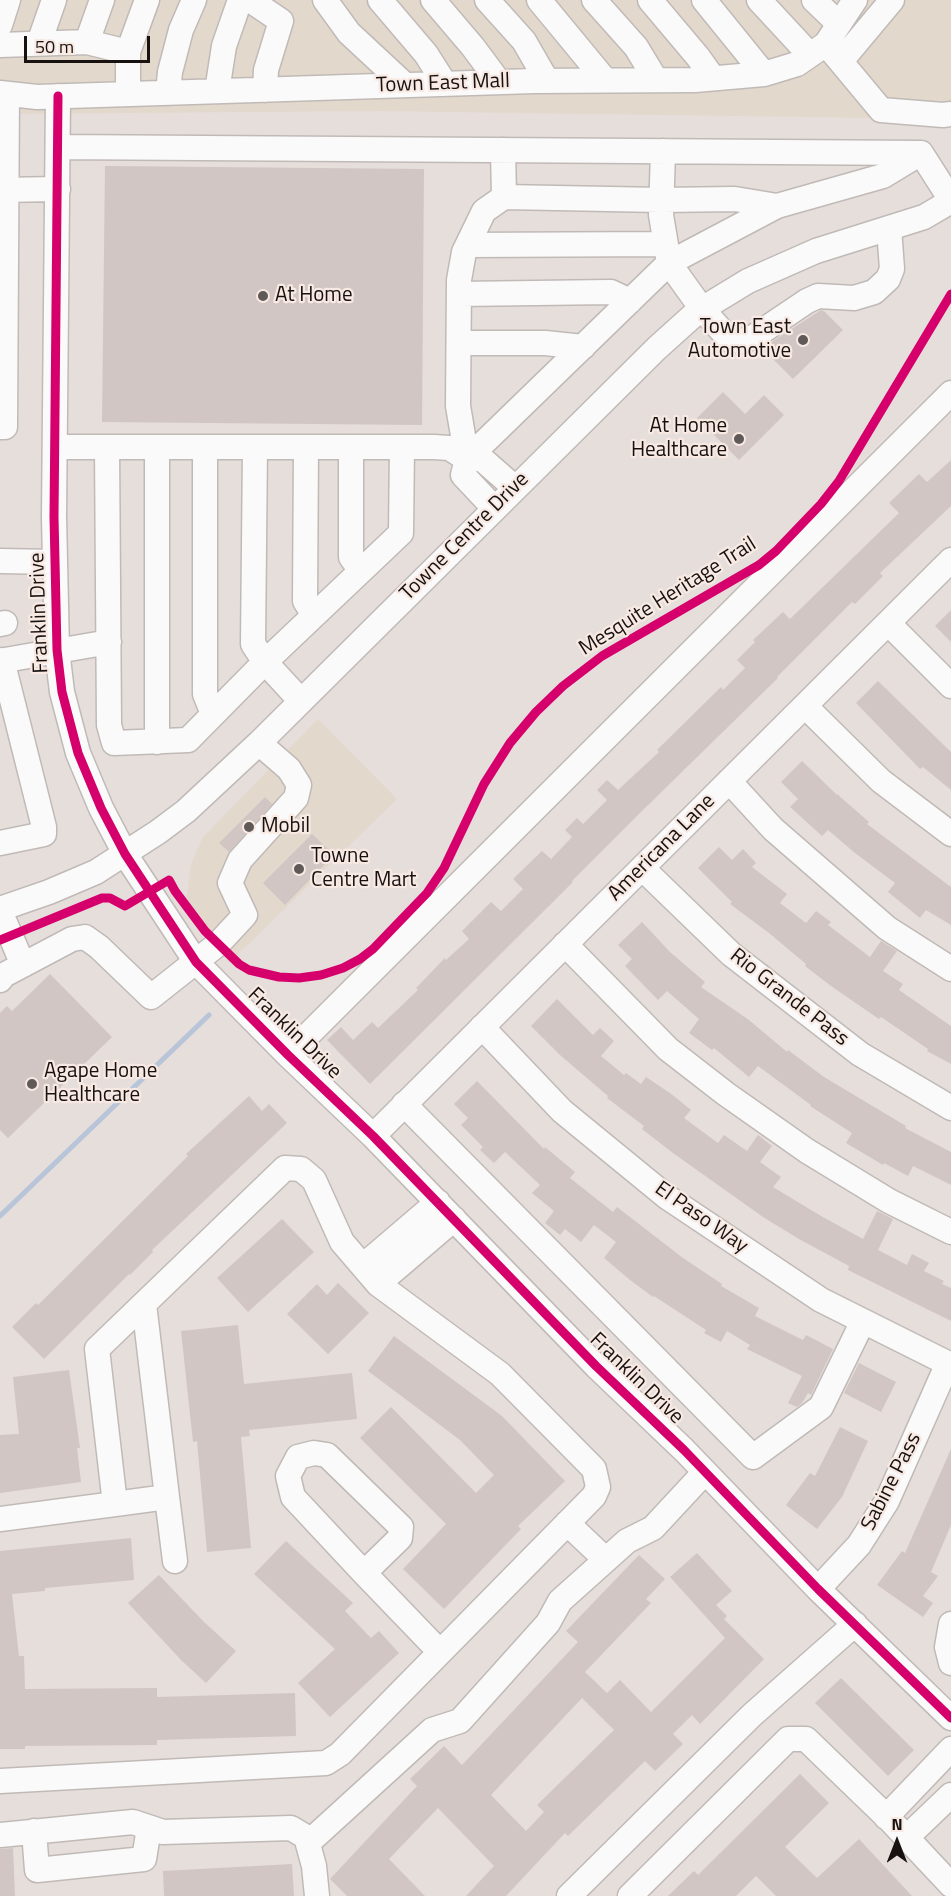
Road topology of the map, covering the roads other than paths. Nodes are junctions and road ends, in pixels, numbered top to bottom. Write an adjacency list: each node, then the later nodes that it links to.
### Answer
1 (8, 0): 21 (street)
2 (54, 0): 23 (street)
3 (102, 0): 22 (street)
4 (147, 0): 25 (street)
5 (194, 0): 37 (street)
6 (240, 0): 36 (street)
7 (250, 0): 35 (street)
8 (325, 0): 34 (street)
9 (380, 0): 33 (street)
10 (433, 0): 32 (street)
11 (487, 0): 31 (street)
12 (539, 0): 29 (street)
13 (594, 0): 30 (street)
14 (650, 0): 28 (street)
15 (704, 0): 27 (street)
16 (759, 0): 26 (street)
17 (814, 0): 20 (street)
18 (855, 0): 20 (street)
19 (892, 0): 26 (street)
20 (839, 24): 26 (street)
21 (0, 25)
22 (87, 42): 23 (street); 25 (street)
23 (39, 44): 24 (street)
24 (0, 45)
25 (128, 52): 39 (street)
26 (826, 54): 27 (street, Town East Mall); 41 (street)
27 (764, 74): 28 (street, Town East Mall)
28 (713, 78): 30 (street, Town East Mall)
29 (605, 80): 30 (street, Town East Mall); 31 (street, Town East Mall)
30 (656, 80)
31 (547, 81): 32 (street, Town East Mall)
32 (499, 82): 33 (street, Town East Mall)
33 (445, 84): 34 (street, Town East Mall)
34 (405, 85): 35 (street, Town East Mall)
35 (265, 90): 36 (street, Town East Mall)
36 (217, 91): 37 (street, Town East Mall)
37 (168, 93): 39 (street, Town East Mall)
38 (3, 94): 40 (street, Town East Mall); 47 (street)
39 (128, 94): 40 (street, Town East Mall)
40 (58, 96): 42 (street, Franklin Drive)
41 (951, 114)
42 (58, 147): 43 (street); 46 (street, Franklin Drive)
43 (503, 150): 44 (street); 48 (street)
44 (663, 152): 45 (street); 49 (street)
45 (921, 153): 50 (street); 51 (street)
46 (58, 189): 47 (street); 62 (street, Franklin Drive)
47 (3, 190): 61 (street)
48 (504, 197): 49 (street); 53 (street)
49 (661, 200): 51 (street); 54 (street)
50 (951, 201): 52 (street, Towne Centre Drive)
51 (777, 206): 54 (street)
52 (889, 228): 57 (street, Towne Centre Drive); 57 (street)
53 (468, 245): 54 (street); 55 (street)
54 (667, 253): 56 (street); 57 (street)
55 (459, 294): 56 (street); 58 (street)
56 (630, 301): 59 (street)
57 (702, 309): 71 (street, Towne Centre Drive)
58 (459, 343): 59 (street); 70 (street)
59 (583, 347): 70 (street)
60 (951, 393): 101 (street)
61 (0, 427)
62 (55, 447): 63 (street); 75 (street, Franklin Drive)
63 (107, 447): 64 (street); 79 (street)
64 (158, 447): 65 (street); 87 (street)
65 (205, 447): 66 (street); 86 (street)
66 (255, 447): 67 (street); 82 (street)
67 (306, 447): 68 (street); 77 (street)
68 (351, 447): 69 (street); 76 (street)
69 (402, 447): 70 (street); 76 (street)
70 (467, 459): 71 (street); 72 (street)
71 (514, 488): 72 (street, Towne Centre Drive)
72 (494, 508): 84 (street, Towne Centre Drive)
73 (951, 560): 78 (street, Americana Lane)
74 (0, 561): 75 (street)
75 (55, 562): 80 (street, Franklin Drive)
76 (361, 571): 77 (street)
77 (314, 615): 82 (street)
78 (888, 623): 83 (street); 85 (street, Americana Lane)
79 (109, 642): 80 (street); 87 (street)
80 (57, 650): 81 (street); 92 (street, Franklin Drive)
81 (1, 660): 91 (street)
82 (265, 662): 84 (street); 86 (street)
83 (951, 686)
84 (300, 700): 88 (street, Towne Centre Drive)
85 (805, 706): 89 (street, Americana Lane); 90 (street)
86 (213, 714): 87 (street)
87 (157, 741)
88 (259, 743): 92 (street, Towne Centre Drive); 96 (street)
89 (729, 781): 93 (street, Americana Lane); 98 (street)
90 (951, 834)
91 (0, 843)
92 (125, 854): 94 (street, Towne Centre Drive); 96 (street, Franklin Drive)
93 (642, 868): 95 (street, Americana Lane); 103 (street, Rio Grande Pass)
94 (0, 910): 97 (street)
95 (565, 944): 100 (street, Americana Lane); 106 (street)
96 (196, 962): 97 (street); 101 (street, Franklin Drive)
97 (23, 965): 99 (street)
98 (951, 969)
99 (0, 980)
100 (482, 1028): 102 (street, Americana Lane); 109 (street, El Paso Way)
101 (288, 1055): 104 (street, Franklin Drive)
102 (404, 1104): 104 (street, Americana Lane); 109 (street)
103 (951, 1108)
104 (373, 1136): 105 (street, Franklin Drive)
105 (446, 1210): 107 (street); 111 (street, Franklin Drive)
106 (951, 1232)
107 (370, 1275): 108 (street); 115 (street)
108 (144, 1304): 112 (street); 113 (street)
109 (863, 1321): 110 (street, El Paso Way)
110 (950, 1364): 119 (street, Sabine Pass)
111 (705, 1472): 116 (street); 119 (street, Franklin Drive)
112 (167, 1497): 113 (street); 117 (street)
113 (115, 1504): 114 (street)
114 (0, 1519)
115 (567, 1523): 116 (street); 122 (street)
116 (606, 1560): 133 (street)
117 (175, 1561)
118 (364, 1573): 118 (street); 122 (street)
119 (818, 1589): 120 (street, Franklin Drive)
120 (855, 1624): 124 (street, Franklin Drive); 136 (street)
121 (951, 1624): 123 (street)
122 (440, 1652): 126 (street)
123 (951, 1663)
124 (951, 1718)
125 (951, 1749): 128 (street)
126 (0, 1781)
127 (951, 1795): 132 (street)
128 (886, 1817): 132 (street); 137 (street)
129 (149, 1828): 130 (street); 130 (street); 133 (street)
130 (34, 1832): 131 (street)
131 (0, 1834)
132 (906, 1838): 134 (street)
133 (308, 1843): 135 (street)
134 (951, 1885)
135 (317, 1896)
136 (569, 1896)
137 (630, 1896)

